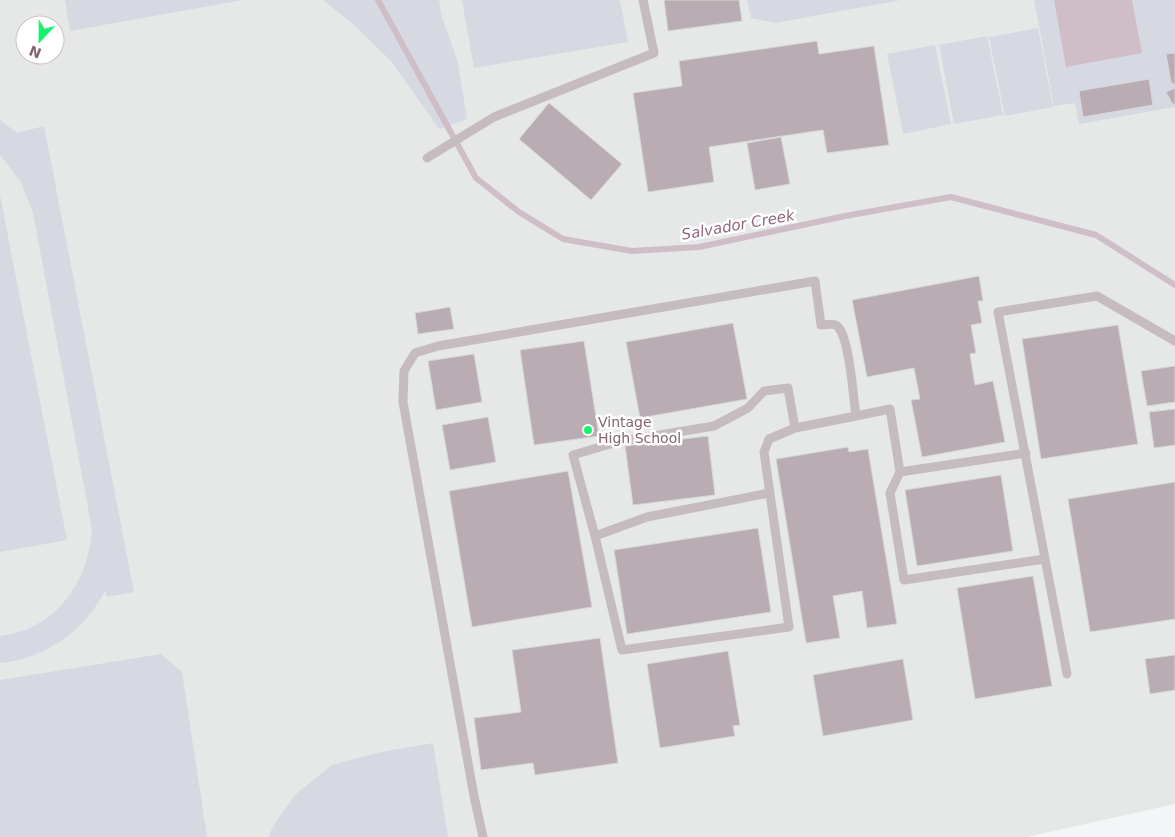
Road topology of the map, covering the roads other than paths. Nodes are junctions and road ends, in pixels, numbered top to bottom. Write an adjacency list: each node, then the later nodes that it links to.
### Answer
1 (643, 0): 2 (lane)
2 (427, 158)
3 (1175, 341): 6 (lane)
4 (856, 416): 5 (lane); 7 (lane); 12 (lane)
5 (795, 428): 8 (lane); 9 (lane)
6 (1026, 453): 7 (lane); 10 (lane)
7 (900, 472): 10 (lane)
8 (769, 493): 9 (lane); 9 (lane)
9 (595, 536)
10 (1045, 559): 11 (lane)
11 (1068, 674)
12 (483, 837)

